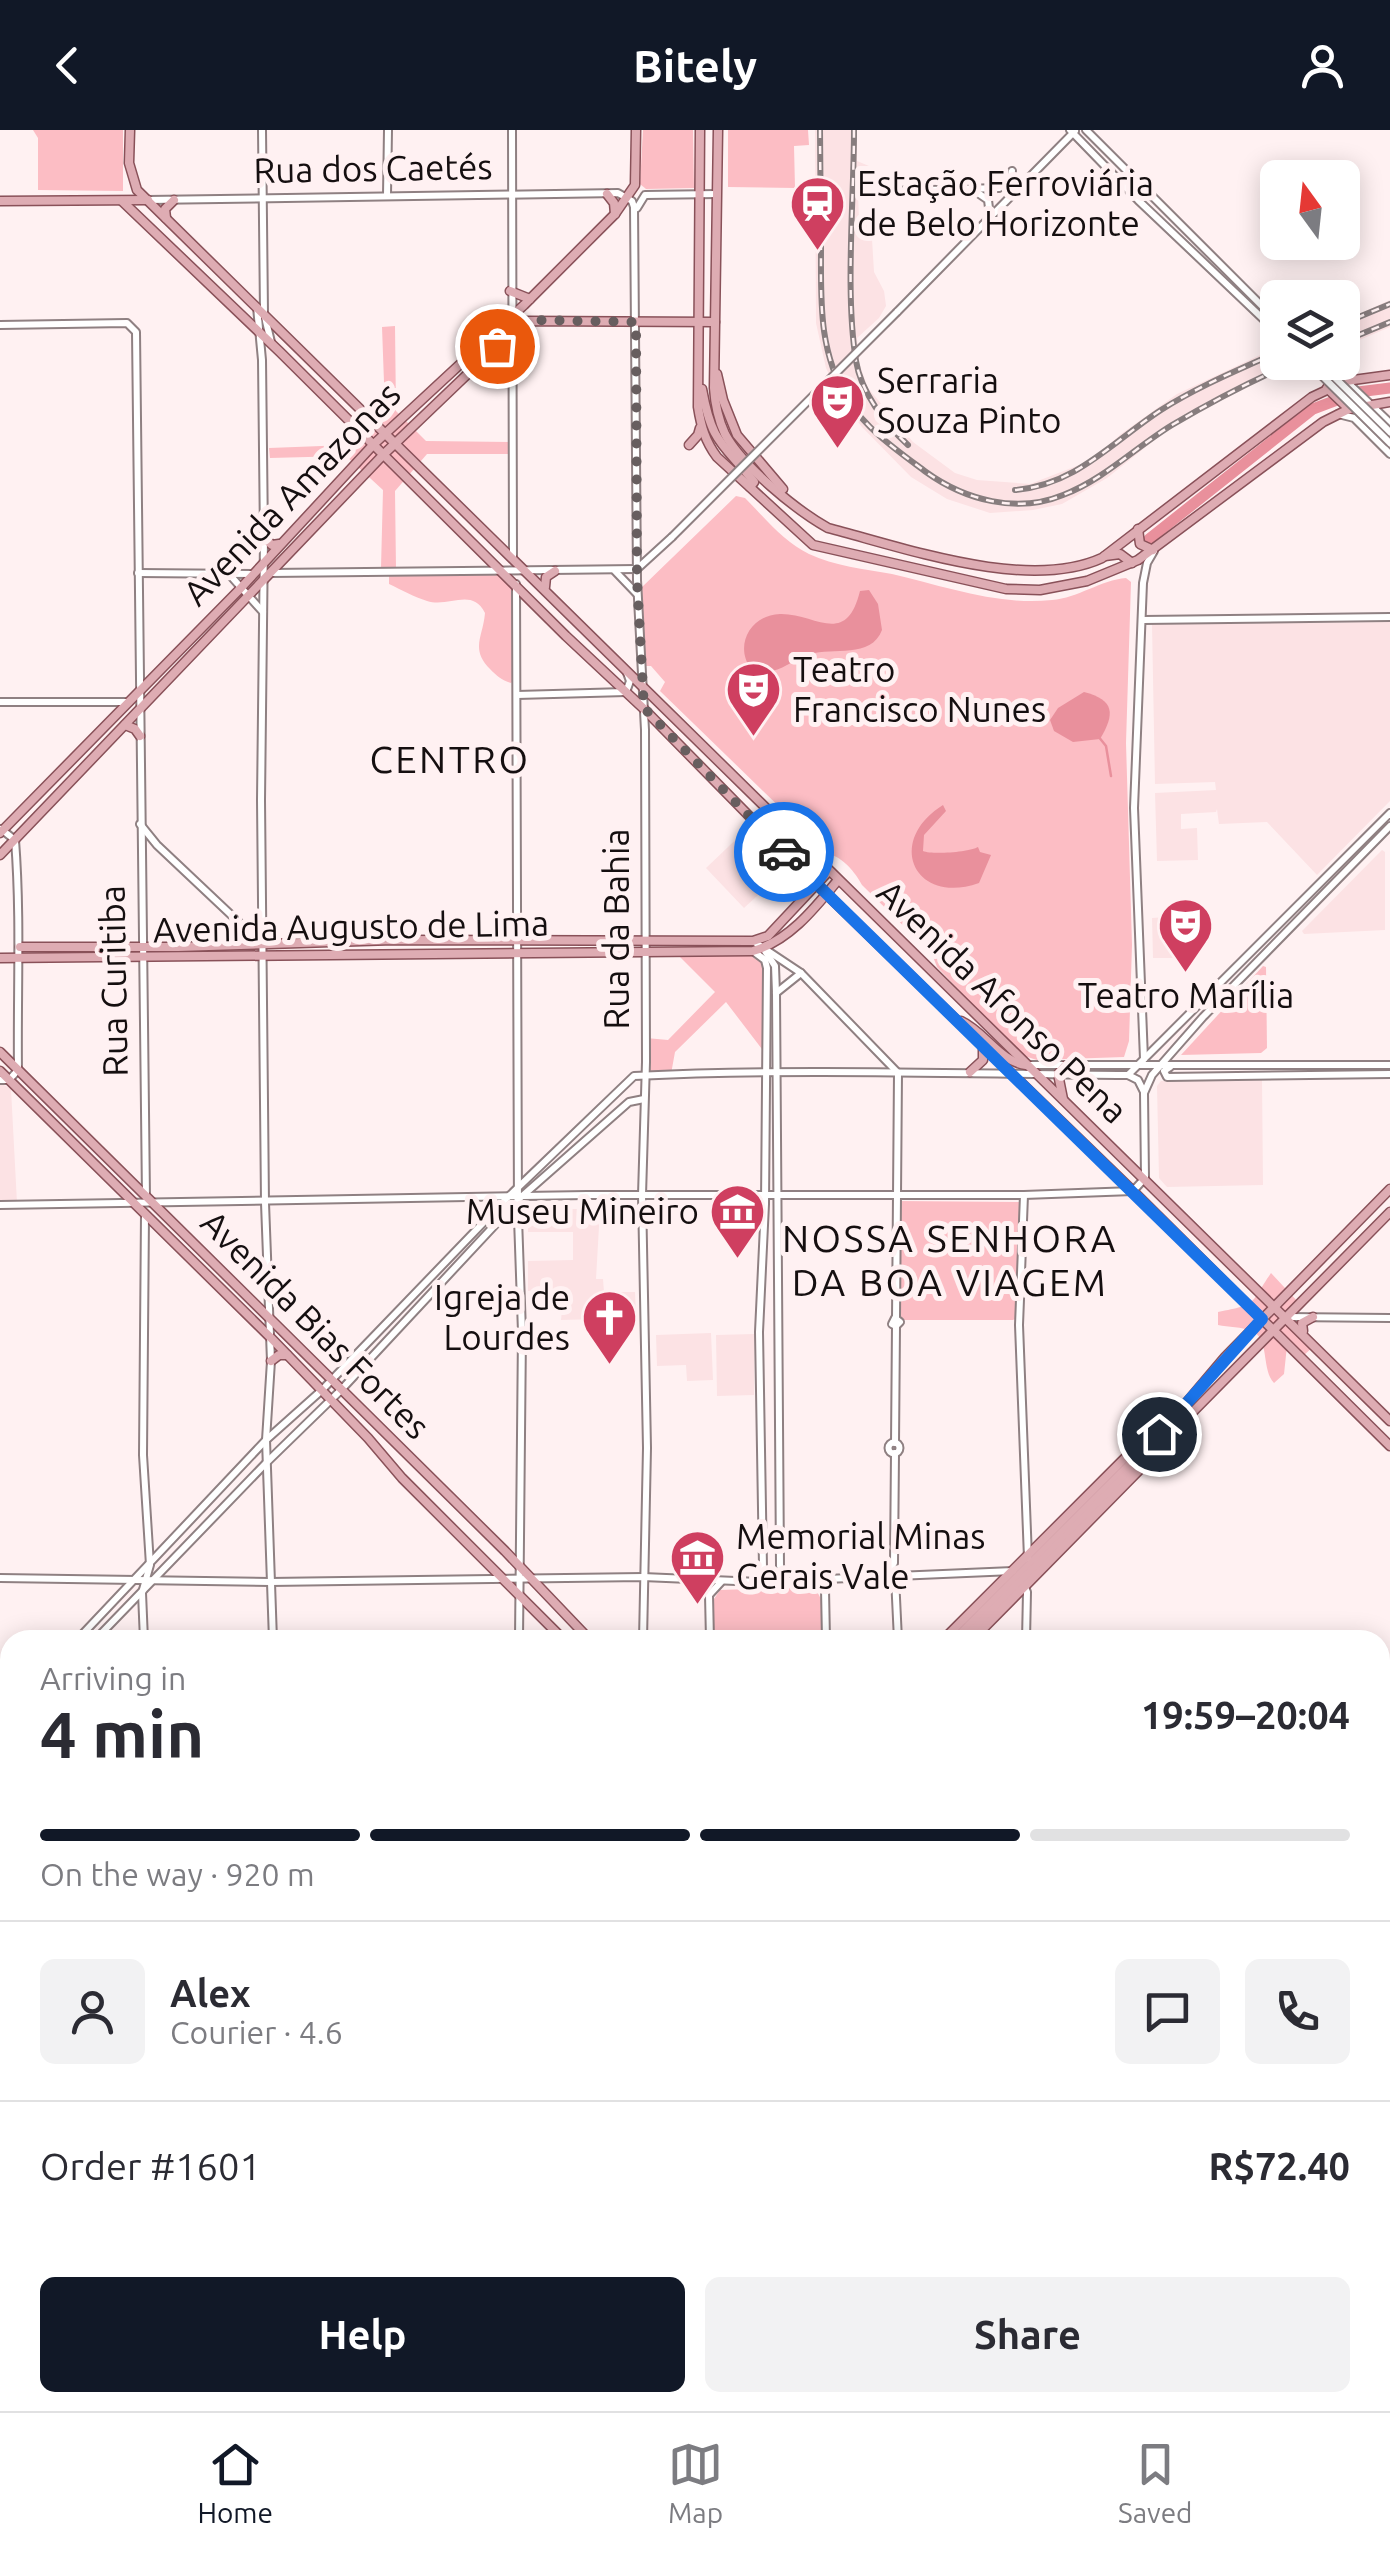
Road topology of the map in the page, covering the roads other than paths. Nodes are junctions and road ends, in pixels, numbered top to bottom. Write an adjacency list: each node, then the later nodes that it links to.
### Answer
1 (130, 130): 20 (main road)
2 (262, 130): 18 (street)
3 (388, 130): 16 (street)
4 (512, 130): 13 (street)
5 (636, 130): 19 (main road)
6 (700, 130): 17 (main road)
7 (718, 130): 15 (main road)
8 (1086, 130): 28 (street)
9 (1073, 131): 26 (street); 28 (street)
10 (1012, 171): 12 (street)
11 (891, 191): 12 (street)
12 (974, 191): 26 (street)
13 (511, 194): 14 (street, Rua dos Caetés); 16 (street, Rua dos Caetés); 30 (street)
14 (607, 194): 19 (street, Rua dos Caetés); 24 (main road)
15 (718, 194): 17 (street); 39 (main road)
16 (386, 195): 18 (street, Rua dos Caetés)
17 (701, 195): 25 (street); 38 (main road)
18 (261, 198): 21 (street, Rua dos Caetés); 29 (street)
19 (628, 198): 24 (main road, Avenida Amazonas); 25 (street)
20 (148, 200): 21 (street, Rua dos Caetés); 23 (main road, Rua dos Caetés); 27 (main road, Avenida Afonso Pena)
21 (174, 200): 27 (main road)
22 (0, 201): 23 (main road, Rua dos Caetés)
23 (122, 201): 42 (main road, Avenida Afonso Pena)
24 (615, 214): 32 (main road, Avenida Amazonas)
25 (634, 217): 37 (street)
26 (990, 217): 73 (street, bridge)
27 (166, 218): 31 (main road, Avenida Afonso Pena)
28 (1213, 264): 33 (street); 35 (street)
29 (263, 283): 31 (street); 34 (street)
30 (510, 292): 32 (main road); 36 (street)
31 (243, 294): 34 (main road, Avenida Afonso Pena)
32 (530, 299): 36 (main road, Avenida Amazonas)
33 (1260, 306)
34 (260, 310): 42 (street); 43 (street); 58 (main road, Avenida Afonso Pena)
35 (1260, 314)
36 (510, 318): 41 (street); 58 (main road, Avenida Amazonas)
37 (636, 322): 38 (main road); 41 (main road); 70 (street)
38 (699, 322): 39 (main road); 46 (main road)
39 (715, 322): 65 (main road)
40 (0, 326): 82 (street, Rua Curitiba)
41 (511, 332): 60 (main road, Avenida Amazonas); 72 (street)
42 (260, 333): 43 (main road, Avenida Afonso Pena); 45 (street)
43 (272, 344): 44 (main road, Avenida Afonso Pena)
44 (280, 352): 45 (street); 61 (main road, Avenida Afonso Pena)
45 (262, 360): 68 (street)
46 (700, 375): 57 (main road); 66 (main road)
47 (1390, 376): 50 (main road)
48 (1325, 380): 63 (street, bridge)
49 (1337, 380): 59 (street, bridge)
50 (1347, 383): 51 (main road); 53 (street, bridge)
51 (1330, 391): 54 (main road, bridge); 67 (main road)
52 (1390, 402): 53 (main road)
53 (1368, 403): 54 (main road); 56 (street)
54 (1346, 407): 55 (main road)
55 (1336, 414): 63 (street); 71 (main road)
56 (1390, 422)
57 (700, 424): 62 (main road); 66 (main road)
58 (386, 432): 60 (main road, Avenida Afonso Pena); 61 (main road, Avenida Amazonas)
59 (1390, 432)
60 (396, 443): 64 (main road, Avenida Amazonas); 72 (main road, Avenida Afonso Pena)
61 (374, 444): 64 (main road, Avenida Afonso Pena); 69 (main road, Avenida Amazonas)
62 (688, 446)
63 (1388, 448)
64 (384, 454): 81 (main road, Avenida Afonso Pena); 83 (main road, Avenida Amazonas)
65 (759, 466): 66 (main road); 74 (main road)
66 (752, 484): 76 (main road)
67 (1138, 529): 71 (main road); 74 (main road)
68 (264, 538): 69 (main road); 75 (street)
69 (283, 542): 75 (main road, Avenida Amazonas)
70 (638, 544): 73 (street); 77 (street)
71 (1155, 550): 76 (main road); 87 (street)
72 (513, 557): 79 (main road, Avenida Afonso Pena)
73 (651, 557): 77 (street)
74 (1102, 558): 76 (main road)
75 (264, 564): 85 (main road, Avenida Amazonas); 86 (street)
76 (1132, 564): 87 (street)
77 (637, 569): 78 (street); 92 (street)
78 (614, 570): 80 (street); 92 (street)
79 (528, 571): 80 (street); 81 (street); 89 (main road, Avenida Afonso Pena)
80 (555, 571): 89 (main road)
81 (501, 572): 83 (street); 88 (main road, Avenida Afonso Pena)
82 (138, 573): 84 (street); 101 (street, Rua Curitiba)
83 (270, 573): 86 (main road, Avenida Amazonas)
84 (228, 574): 85 (street); 90 (street)
85 (254, 574): 90 (main road, Avenida Amazonas)
86 (263, 580): 91 (main road, Avenida Amazonas); 95 (street)
87 (1144, 583): 97 (street)
88 (516, 584): 93 (main road, Avenida Afonso Pena); 94 (street)
89 (544, 587): 98 (main road, Avenida Afonso Pena)
90 (241, 588): 91 (street); 101 (main road, Avenida Amazonas)
91 (249, 596): 95 (street); 107 (main road, Avenida Amazonas)
92 (638, 596): 99 (street)
93 (534, 602): 94 (street); 102 (main road, Avenida Afonso Pena)
94 (516, 609): 103 (street)
95 (264, 613): 126 (street)
96 (1390, 617): 97 (street)
97 (1143, 620): 140 (street)
98 (625, 668): 99 (main road, Avenida Afonso Pena); 102 (street)
99 (637, 672): 100 (main road, Avenida Afonso Pena)
100 (642, 684): 106 (street, Rua da Bahia); 118 (main road, Avenida Afonso Pena)
101 (139, 691): 105 (main road, Avenida Amazonas); 107 (street, Rua Curitiba)
102 (626, 692): 103 (street); 106 (main road, Avenida Afonso Pena)
103 (517, 695): 125 (street)
104 (0, 702): 105 (street)
105 (129, 702): 113 (main road, Avenida Amazonas)
106 (644, 708): 120 (main road, Avenida Afonso Pena); 124 (street, Rua da Bahia)
107 (140, 710): 108 (main road, Avenida Amazonas); 109 (street, Rua Curitiba)
108 (125, 725): 109 (main road); 114 (main road, Avenida Amazonas)
109 (140, 736): 111 (street, Rua Curitiba)
110 (1390, 813): 122 (street)
111 (140, 824): 115 (street); 116 (street, Rua Curitiba)
112 (1390, 826): 122 (street)
113 (1, 830): 114 (street)
114 (15, 840): 117 (main road, Avenida Amazonas); 127 (street)
115 (158, 845): 116 (street); 126 (street)
116 (140, 849): 128 (street, Rua Curitiba)
117 (0, 855)
118 (828, 872): 119 (main road, Avenida Afonso Pena); 120 (main road)
119 (838, 880): 121 (main road); 146 (main road, Avenida Afonso Pena)
120 (817, 885): 121 (main road, Avenida Afonso Pena); 129 (main road)
121 (827, 894): 123 (main road); 139 (main road, Avenida Afonso Pena)
122 (1279, 933): 141 (street); 148 (street)
123 (782, 937): 129 (main road); 136 (street)
124 (644, 940): 125 (main road, Avenida Augusto de Lima); 129 (main road, Avenida Augusto de Lima); 130 (street, Rua da Bahia)
125 (517, 941): 126 (main road, Avenida Augusto de Lima); 131 (street)
126 (263, 945): 128 (main road, Avenida Augusto de Lima); 132 (street)
127 (20, 947): 128 (main road, Avenida Augusto de Lima); 135 (street)
128 (140, 947): 134 (street, Rua Curitiba)
129 (756, 947): 130 (main road, Avenida Augusto de Lima); 136 (street); 151 (street)
130 (644, 950): 131 (main road, Avenida Augusto de Lima); 160 (street, Rua da Bahia)
131 (517, 952): 132 (main road, Avenida Augusto de Lima); 168 (street)
132 (264, 955): 134 (main road, Avenida Augusto de Lima); 178 (street)
133 (0, 958): 135 (main road, Avenida Augusto de Lima)
134 (140, 958): 135 (main road, Avenida Augusto de Lima); 181 (street, Rua Curitiba)
135 (18, 959): 149 (street)
136 (774, 959): 137 (street); 138 (street)
137 (801, 973): 138 (street); 157 (street)
138 (776, 993): 153 (street)
139 (955, 1019): 142 (main road, Avenida Afonso Pena); 146 (main road)
140 (1143, 1032): 141 (street); 144 (street)
141 (1161, 1042): 144 (street)
142 (983, 1044): 152 (main road, Avenida Afonso Pena); 154 (main road)
143 (0, 1052): 149 (main road, Avenida Bias Fortes)
144 (1141, 1063): 147 (street); 148 (street); 161 (street)
145 (1390, 1064): 156 (street)
146 (1026, 1065): 147 (street); 155 (main road, Avenida Afonso Pena)
147 (1064, 1066): 158 (main road)
148 (1159, 1066): 156 (street); 164 (street)
149 (18, 1070): 162 (street); 181 (main road, Avenida Bias Fortes)
150 (0, 1071): 162 (main road, Avenida Bias Fortes)
151 (764, 1071): 153 (street); 160 (street); 173 (street)
152 (1009, 1071): 154 (street); 155 (street); 163 (main road, Avenida Afonso Pena)
153 (776, 1072): 157 (street); 174 (street)
154 (970, 1072): 157 (street)
155 (1035, 1072): 158 (street); 163 (main road); 166 (main road, Avenida Afonso Pena)
156 (1274, 1072): 159 (street)
157 (898, 1073): 171 (street)
158 (1058, 1074): 161 (street); 166 (main road)
159 (1390, 1074)
160 (645, 1075): 165 (street, Rua da Bahia); 168 (street)
161 (1128, 1075): 164 (street)
162 (4, 1080): 179 (main road, Avenida Bias Fortes)
163 (1022, 1083): 170 (main road, Avenida Afonso Pena)
164 (1144, 1093): 167 (street)
165 (644, 1099): 172 (street, Rua da Bahia); 177 (street)
166 (1063, 1100): 167 (main road, Avenida Afonso Pena)
167 (1145, 1178): 170 (street); 183 (main road, Avenida Afonso Pena)
168 (520, 1186): 176 (street); 177 (street)
169 (1390, 1189): 183 (main road)
170 (1133, 1191): 175 (street); 187 (main road, Avenida Afonso Pena)
171 (897, 1193): 174 (street); 175 (street); 205 (street)
172 (642, 1195): 173 (street); 177 (street); 213 (street, Rua da Bahia)
173 (765, 1195): 174 (street); 224 (street)
174 (777, 1195): 220 (street)
175 (1024, 1195): 203 (street)
176 (507, 1198): 177 (street); 178 (street); 194 (street)
177 (520, 1198): 196 (street); 206 (street)
178 (265, 1203): 181 (street); 188 (street)
179 (134, 1204): 180 (street); 181 (main road, Avenida Bias Fortes)
180 (0, 1205)
181 (148, 1205): 188 (main road, Avenida Bias Fortes); 191 (main road, Avenida Bias Fortes); 207 (street, Rua Curitiba)
182 (1390, 1213): 184 (main road)
183 (1274, 1306): 184 (main road, Avenida Afonso Pena); 187 (main road)
184 (1285, 1317): 185 (street); 189 (main road); 190 (main road, Avenida Afonso Pena)
185 (1312, 1317): 186 (street); 190 (main road)
186 (1390, 1318)
187 (1262, 1319): 189 (main road, Avenida Afonso Pena); 199 (main road)
188 (270, 1320): 191 (street); 194 (main road, Avenida Bias Fortes)
189 (1273, 1329): 199 (main road); 201 (main road, Avenida Afonso Pena)
190 (1305, 1334): 198 (main road, Avenida Afonso Pena)
191 (270, 1338): 192 (main road, Avenida Bias Fortes); 193 (street)
192 (287, 1355): 193 (main road); 195 (main road, Avenida Bias Fortes)
193 (272, 1361): 200 (street)
194 (331, 1380): 195 (street); 196 (main road, Avenida Bias Fortes)
195 (322, 1390): 197 (main road, Avenida Bias Fortes); 200 (street)
196 (341, 1390): 197 (street); 206 (main road, Avenida Bias Fortes)
197 (331, 1400): 202 (street); 218 (main road, Avenida Bias Fortes)
198 (1390, 1420)
199 (1159, 1431): 204 (main road); 212 (main road); 212 (main road)
200 (266, 1440): 202 (street); 207 (street)
201 (1390, 1446)
202 (268, 1461): 208 (street); 223 (street)
203 (1026, 1538): 204 (street); 212 (street)
204 (1040, 1546): 212 (main road)
205 (894, 1563): 209 (street); 211 (street)
206 (519, 1564): 216 (street); 219 (main road, Avenida Bias Fortes)
207 (150, 1565): 208 (street); 217 (street)
208 (167, 1568): 215 (street)
209 (884, 1576): 210 (street); 221 (street)
210 (894, 1576): 211 (street); 239 (street)
211 (906, 1576): 212 (street)
212 (1024, 1576): 240 (main road); 241 (main road); 242 (main road); 243 (main road); 244 (street)
213 (643, 1577): 219 (street); 222 (street); 236 (street, Rua da Bahia)
214 (0, 1578): 217 (street)
215 (156, 1579): 217 (street); 223 (street); 225 (street)
216 (519, 1579): 218 (street); 219 (street); 226 (street)
217 (142, 1580): 225 (street); 229 (street)
218 (503, 1580): 223 (street); 226 (main road, Avenida Bias Fortes)
219 (531, 1580): 235 (main road, Avenida Bias Fortes)
220 (787, 1580): 221 (street); 224 (street)
221 (817, 1580): 238 (street)
222 (722, 1581): 224 (street); 237 (street)
223 (270, 1582): 232 (street)
224 (759, 1582)
225 (142, 1592): 230 (street); 231 (street)
226 (520, 1596): 227 (main road, Avenida Bias Fortes); 228 (street)
227 (530, 1608): 228 (main road); 234 (main road, Avenida Bias Fortes)
228 (520, 1613): 233 (street)
229 (88, 1630)
230 (104, 1630)
231 (144, 1630)
232 (273, 1630)
233 (519, 1630)
234 (553, 1630)
235 (580, 1630)
236 (644, 1630)
237 (710, 1630)
238 (826, 1630)
239 (898, 1630)
240 (956, 1630)
241 (965, 1630)
242 (972, 1630)
243 (980, 1630)
244 (1026, 1630)

